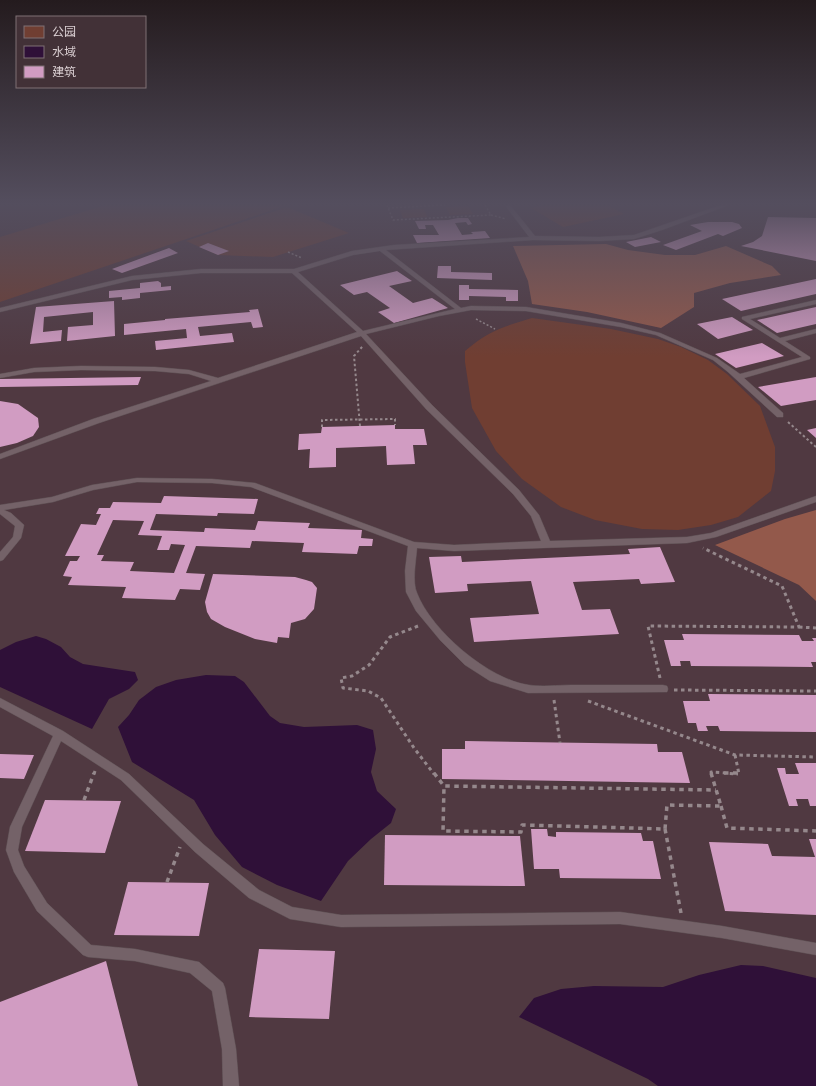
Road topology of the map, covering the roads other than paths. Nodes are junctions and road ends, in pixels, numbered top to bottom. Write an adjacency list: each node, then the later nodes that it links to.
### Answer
1 (343, 256): 3 (lane)
2 (390, 256): 6 (lane)
3 (294, 271): 5 (lane); 8 (lane)
4 (816, 302): 9 (lane)
5 (0, 310)
6 (460, 310): 8 (lane); 11 (lane)
7 (816, 331): 9 (lane)
8 (362, 333): 12 (lane); 18 (lane)
9 (779, 340): 11 (lane)
10 (0, 376): 12 (lane)
11 (738, 377): 13 (lane)
12 (216, 380): 14 (lane)
13 (780, 415)
14 (0, 457)
15 (816, 499): 18 (lane)
16 (0, 508): 19 (lane)
17 (0, 511): 20 (lane)
18 (547, 544): 19 (lane)
19 (412, 545): 21 (lane)
20 (0, 558)
21 (663, 690)
22 (0, 702): 23 (lane)
23 (59, 734): 24 (lane); 25 (lane)
24 (816, 949)
25 (232, 1086)

